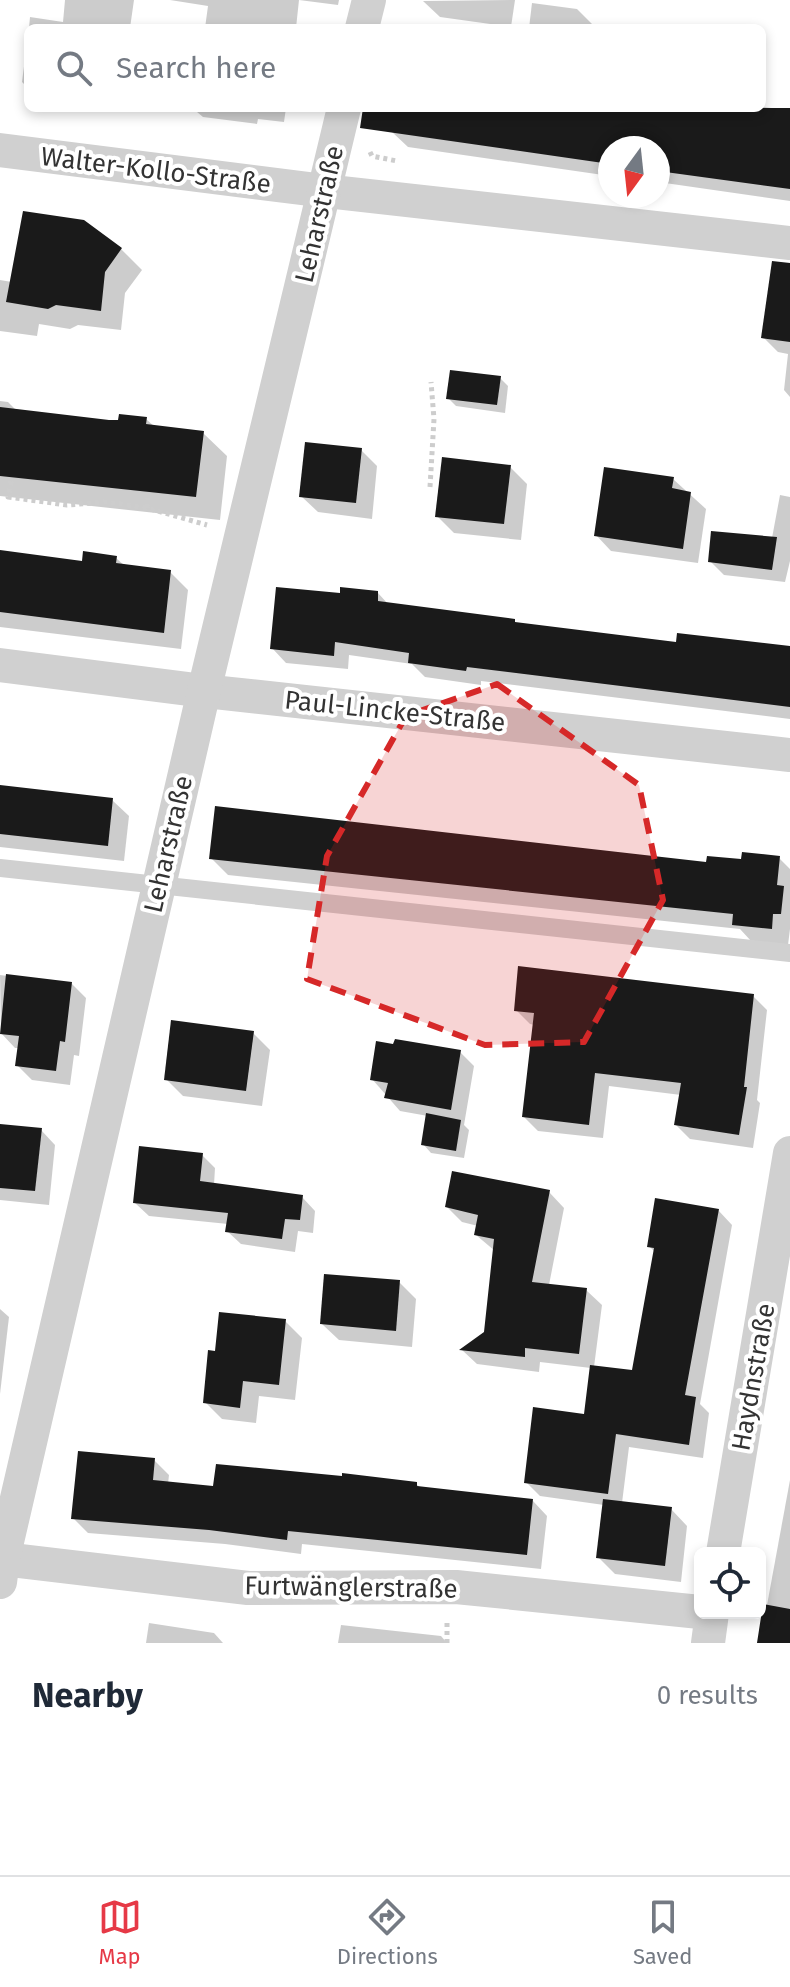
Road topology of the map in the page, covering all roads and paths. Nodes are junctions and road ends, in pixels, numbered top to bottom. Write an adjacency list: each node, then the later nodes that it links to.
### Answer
1 (369, 0): 2 (street)
2 (363, 24)
3 (343, 112): 5 (street, Leharstraße)
4 (0, 150): 5 (street, Walter-Kollo-Straße)
5 (325, 191): 6 (street, Walter-Kollo-Straße); 12 (street, Leharstraße)
6 (790, 243)
7 (431, 382): 9 (path)
8 (11, 481): 11 (path)
9 (430, 487)
10 (148, 498): 11 (path)
11 (147, 508): 12 (path)
12 (241, 541): 14 (street, Leharstraße)
13 (0, 665): 14 (street, Paul-Lincke-Straße)
14 (204, 691): 15 (street, Paul-Lincke-Straße); 17 (street, Leharstraße)
15 (790, 755)
16 (0, 868): 17 (lane)
17 (159, 884): 18 (lane); 22 (street, Leharstraße)
18 (790, 953)
19 (790, 1153): 20 (street, Haydnstraße)
20 (779, 1296): 21 (street, Haydnstraße)
21 (724, 1547)
22 (1, 1571): 23 (street, Furtwänglerstraße)
23 (694, 1611)
24 (710, 1619): 25 (street)
25 (708, 1643)

